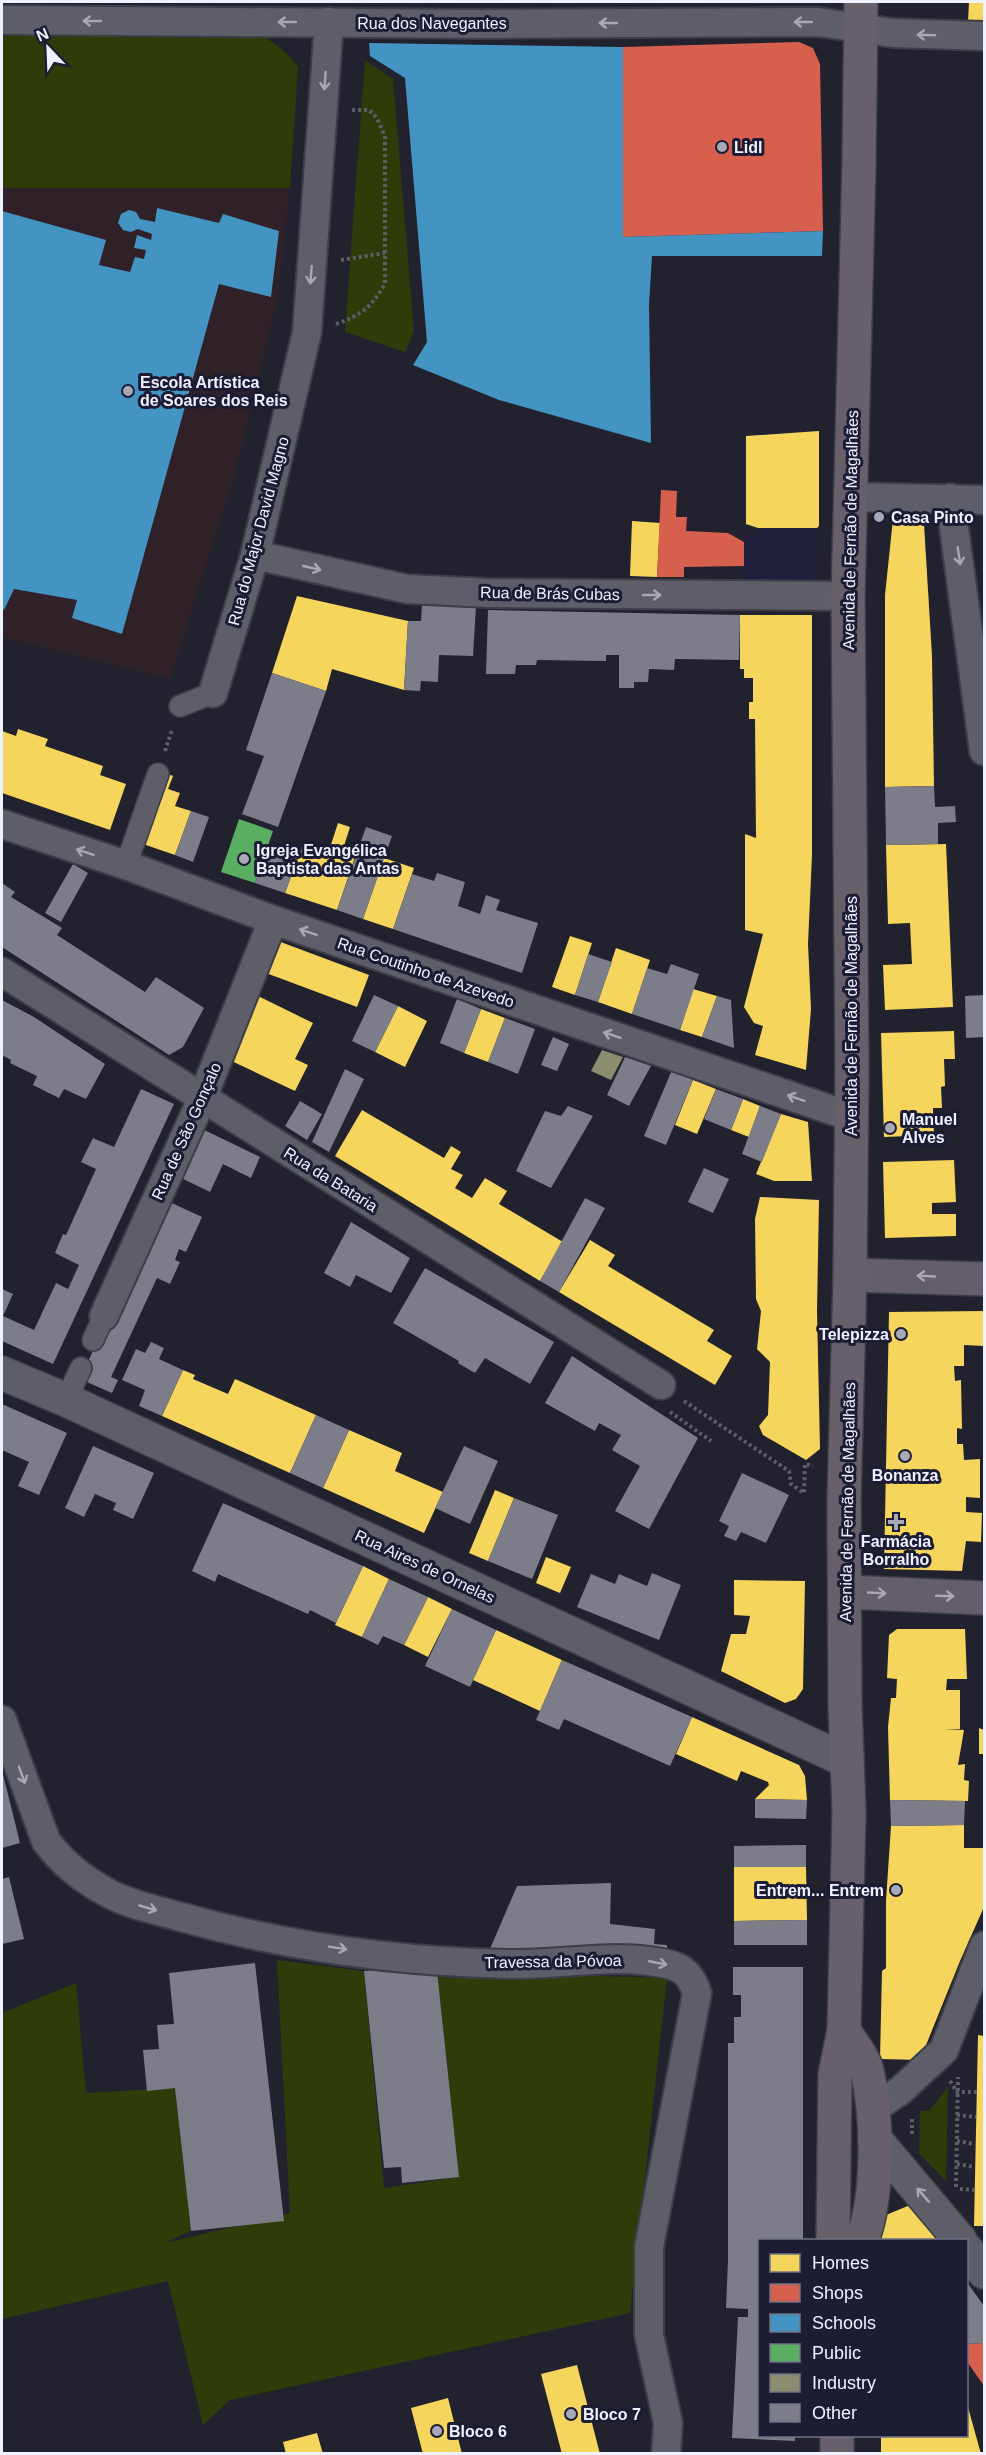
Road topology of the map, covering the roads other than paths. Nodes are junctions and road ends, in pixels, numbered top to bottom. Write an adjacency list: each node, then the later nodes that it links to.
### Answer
1 (861, 16): 3 (street, Rua dos Navegantes, one-way to 3); 4 (street, Rua dos Navegantes, one-way to 1); 5 (main road, Avenida de Fernão de Magalhães)
2 (2, 20): 3 (street, Rua dos Navegantes, one-way to 2)
3 (329, 22): 8 (street, Rua do Major David Magno, one-way to 8)
4 (984, 36)
5 (850, 498): 6 (street); 9 (main road, Avenida de Fernão de Magalhães)
6 (950, 498): 7 (street); 12 (street, one-way to 12)
7 (984, 500)
8 (255, 555): 9 (street, Rua de Brás Cubas, one-way to 9); 10 (street, Rua do Major David Magno)
9 (848, 596): 19 (main road, Avenida de Fernão de Magalhães)
10 (213, 693): 11 (street, Rua do Major David Magno)
11 (180, 706)
12 (984, 751)
13 (158, 774): 15 (street)
14 (2, 824): 15 (street, Rua Coutinho de Azevedo, one-way to 14)
15 (126, 866): 16 (street, Rua Coutinho de Azevedo)
16 (273, 920): 18 (street, Rua de São Gonçalo); 19 (street, Rua Coutinho de Azevedo, one-way to 16)
17 (2, 972): 18 (street, Rua da Bataria)
18 (202, 1099): 22 (street, Rua de São Gonçalo); 25 (street, Rua da Bataria)
19 (852, 1117): 20 (main road, Avenida de Fernão de Magalhães)
20 (850, 1275): 21 (main road, one-way to 20); 27 (main road, Avenida de Fernão de Magalhães)
21 (984, 1279)
22 (98, 1328)
23 (81, 1368): 26 (street)
24 (2, 1373): 26 (street, Rua Aires de Ornelas)
25 (661, 1385)
26 (66, 1400): 30 (street, Rua Aires de Ornelas)
27 (845, 1592): 28 (main road, one-way to 28); 30 (main road, Avenida de Fernão de Magalhães)
28 (984, 1598)
29 (2, 1720): 41 (street, Travessa da Póvoa, one-way to 41)
30 (847, 1761): 32 (main road, Avenida de Fernão de Magalhães)
31 (984, 1946): 33 (street)
32 (844, 2030): 33 (main road); 35 (main road, Avenida de Fernão de Magalhães)
33 (872, 2106): 34 (main road)
34 (875, 2139): 36 (main road); 37 (street, one-way to 34)
35 (833, 2239)
36 (863, 2239)
37 (958, 2239)
38 (968, 2252): 39 (street)
39 (984, 2272)
40 (837, 2437): 42 (main road)
41 (666, 2454)
42 (837, 2454)

